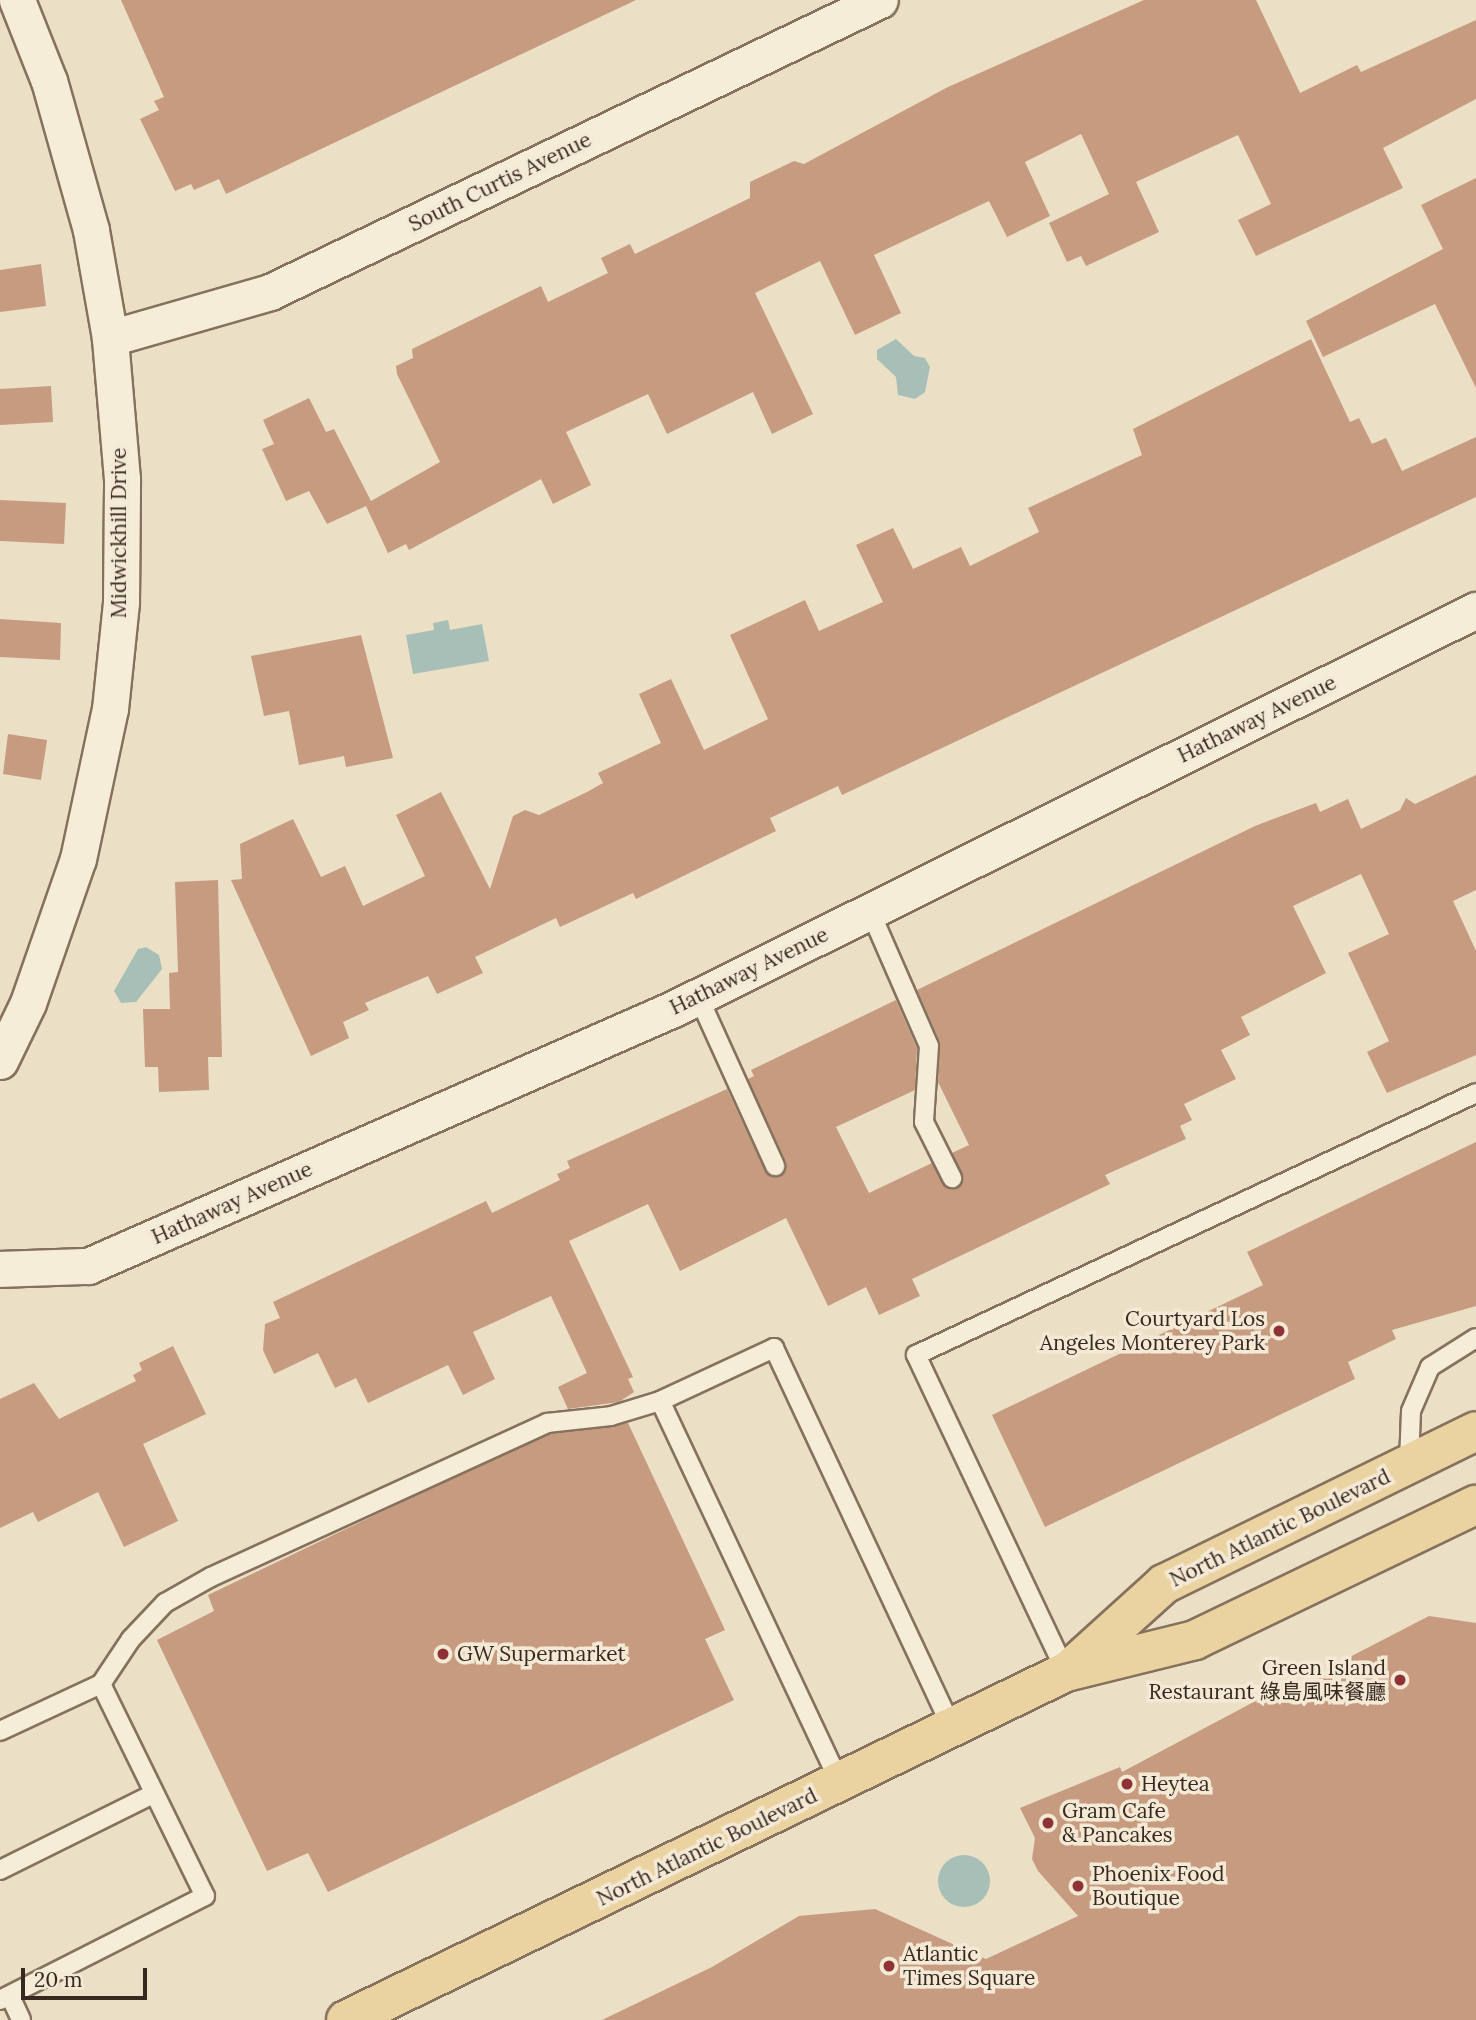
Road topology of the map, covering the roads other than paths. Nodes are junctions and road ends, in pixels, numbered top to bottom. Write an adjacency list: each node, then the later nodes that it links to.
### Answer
1 (16, 0): 3 (street, Midwickhill Drive)
2 (880, 0): 3 (street, South Curtis Avenue)
3 (110, 338): 7 (street, Midwickhill Drive)
4 (1476, 610): 5 (street, Hathaway Avenue)
5 (870, 911): 6 (street, Hathaway Avenue); 10 (lane)
6 (698, 996): 9 (lane); 11 (street, Hathaway Avenue)
7 (0, 1061)
8 (1476, 1093): 17 (lane)
9 (775, 1166)
10 (952, 1178)
11 (0, 1269)
12 (1476, 1338): 15 (lane)
13 (660, 1401): 18 (lane); 19 (lane); 21 (lane)
14 (1476, 1431): 15 (main road, North Atlantic Boulevard)
15 (1409, 1463): 17 (main road, North Atlantic Boulevard)
16 (1476, 1505): 17 (main road, North Atlantic Boulevard)
17 (1066, 1672): 19 (main road, North Atlantic Boulevard)
18 (101, 1684): 20 (lane); 22 (lane)
19 (952, 1728): 21 (main road, North Atlantic Boulevard)
20 (0, 1731)
21 (840, 1783): 25 (main road, North Atlantic Boulevard)
22 (153, 1794): 23 (lane); 24 (lane)
23 (0, 1870)
24 (5, 1998): 26 (lane)
25 (389, 2011): 27 (main road, North Atlantic Boulevard)
26 (21, 2020)
27 (346, 2020)

